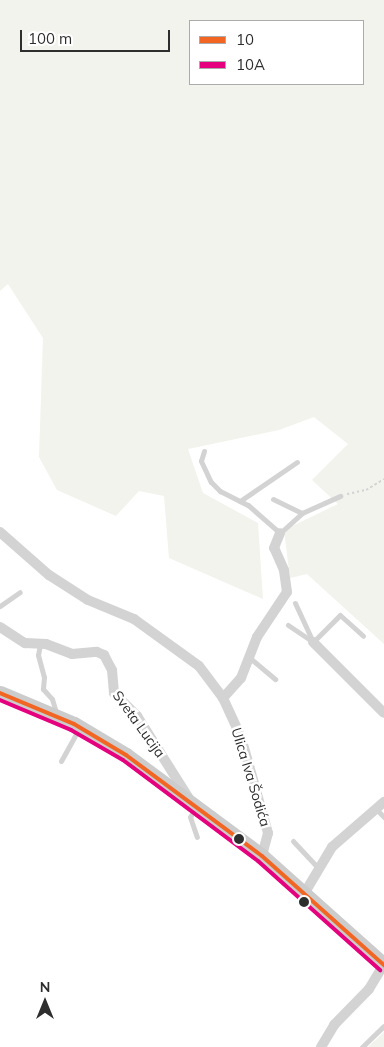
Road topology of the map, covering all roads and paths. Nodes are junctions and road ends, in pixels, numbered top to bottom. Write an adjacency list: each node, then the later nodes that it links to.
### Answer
1 (204, 451): 6 (lane)
2 (297, 462): 6 (lane)
3 (384, 479): 4 (path)
4 (340, 496): 7 (lane)
5 (273, 499): 7 (lane)
6 (240, 501): 9 (lane)
7 (302, 513): 9 (lane)
8 (0, 532): 21 (street, Ulica Iva Šodića)
9 (280, 532): 18 (street)
10 (20, 592): 12 (lane)
11 (295, 603): 16 (lane)
12 (0, 606)
13 (288, 625): 16 (lane)
14 (0, 627): 17 (street, Sveta Lucija)
15 (363, 636): 16 (lane)
16 (313, 642): 22 (street)
17 (40, 644): 23 (lane); 28 (street, Sveta Lucija)
18 (250, 658): 19 (lane); 21 (street)
19 (274, 679)
20 (2, 698): 23 (street, Sveta Lucija)
21 (223, 698): 32 (street, Ulica Iva Šodića)
22 (384, 712)
23 (56, 716): 24 (street, Sveta Lucija)
24 (79, 727): 25 (lane); 28 (street, Sveta Lucija)
25 (60, 761)
26 (384, 802): 27 (street)
27 (376, 808): 29 (lane); 33 (street)
28 (195, 809): 30 (lane); 32 (street, Sveta Lucija)
29 (384, 817)
30 (197, 838)
31 (293, 842): 33 (lane)
32 (262, 856): 34 (street, Sveta Lucija)
33 (319, 869): 34 (street)
34 (304, 894): 35 (street, Sveta Lucija)
35 (384, 964): 37 (street)
36 (384, 1026): 38 (lane)
37 (321, 1047)
38 (362, 1047)

